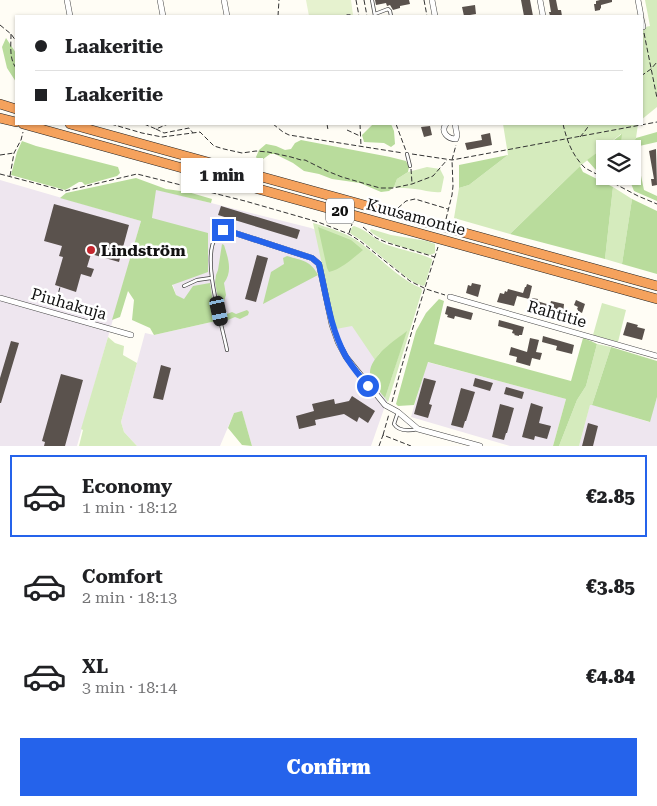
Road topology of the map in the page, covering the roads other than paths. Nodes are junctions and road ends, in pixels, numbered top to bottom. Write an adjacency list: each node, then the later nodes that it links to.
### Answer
1 (67, 0): 8 (street)
2 (160, 0): 9 (street)
3 (224, 0): 10 (street)
4 (372, 0): 11 (lane)
5 (432, 0): 13 (street)
6 (540, 0): 14 (street)
7 (638, 0): 15 (street)
8 (70, 15)
9 (163, 15)
10 (227, 15)
11 (375, 15): 12 (lane)
12 (391, 15)
13 (435, 15)
14 (543, 15)
15 (641, 15)
16 (0, 104): 17 (highway)
17 (15, 109)
18 (0, 118): 19 (highway)
19 (15, 122)
20 (27, 125): 32 (highway, Kuusamontie / 20)
21 (74, 125): 29 (highway, Kuusamontie / 20)
22 (445, 125): 23 (street)
23 (455, 125)
24 (407, 154): 25 (lane)
25 (410, 166)
26 (216, 236): 27 (lane); 36 (street)
27 (211, 278): 28 (lane); 34 (lane)
28 (184, 286)
29 (657, 286)
30 (450, 297): 35 (street, Rahtitie)
31 (0, 298): 33 (street, Piuhakuja)
32 (657, 299)
33 (131, 335)
34 (227, 350)
35 (657, 356)
36 (398, 412): 37 (street); 37 (lane)
37 (418, 429): 38 (street)
38 (480, 446)

